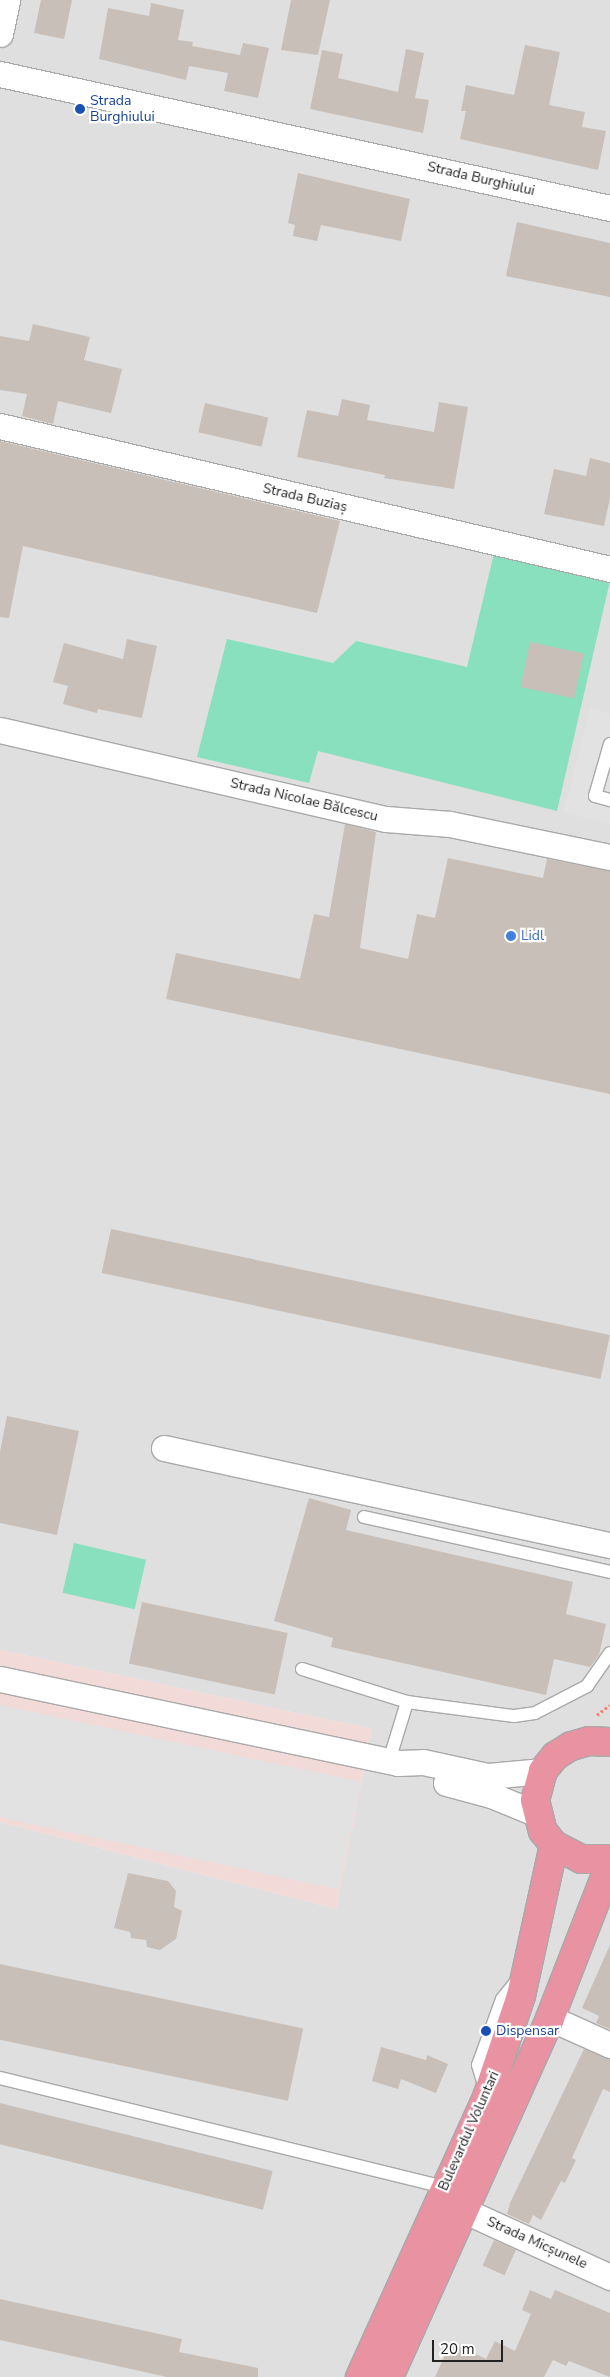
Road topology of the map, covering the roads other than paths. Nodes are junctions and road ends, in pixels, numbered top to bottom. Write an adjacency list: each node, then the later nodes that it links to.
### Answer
1 (7, 0): 2 (street)
2 (0, 34)
3 (0, 74): 4 (street, Strada Burghiului)
4 (610, 208)
5 (0, 426): 6 (street, Strada Buziaș)
6 (610, 569)
7 (0, 730): 10 (street, Strada Nicolae Bălcescu)
8 (610, 744): 9 (lane)
9 (610, 800)
10 (610, 857)
11 (164, 1448): 13 (street)
12 (364, 1517): 14 (lane)
13 (610, 1546)
14 (610, 1572)
15 (610, 1653): 18 (lane)
16 (302, 1669): 18 (lane)
17 (0, 1679): 20 (street)
18 (407, 1702): 20 (lane)
19 (609, 1741): 21 (highway)
20 (394, 1762): 21 (street); 22 (street)
21 (543, 1771): 22 (highway)
22 (537, 1814): 23 (highway)
23 (554, 1845): 24 (highway); 29 (highway, Bulevardul Voluntari)
24 (610, 1859)
25 (610, 1864): 26 (highway, Bulevardul Voluntari)
26 (550, 2018): 27 (street); 30 (highway, Bulevardul Voluntari)
27 (610, 2045)
28 (0, 2078): 29 (lane)
29 (445, 2187): 32 (highway, Bulevardul Voluntari)
30 (463, 2210): 31 (street, Strada Micșunele); 33 (highway, Bulevardul Voluntari)
31 (610, 2277)
32 (360, 2377)
33 (389, 2377)

